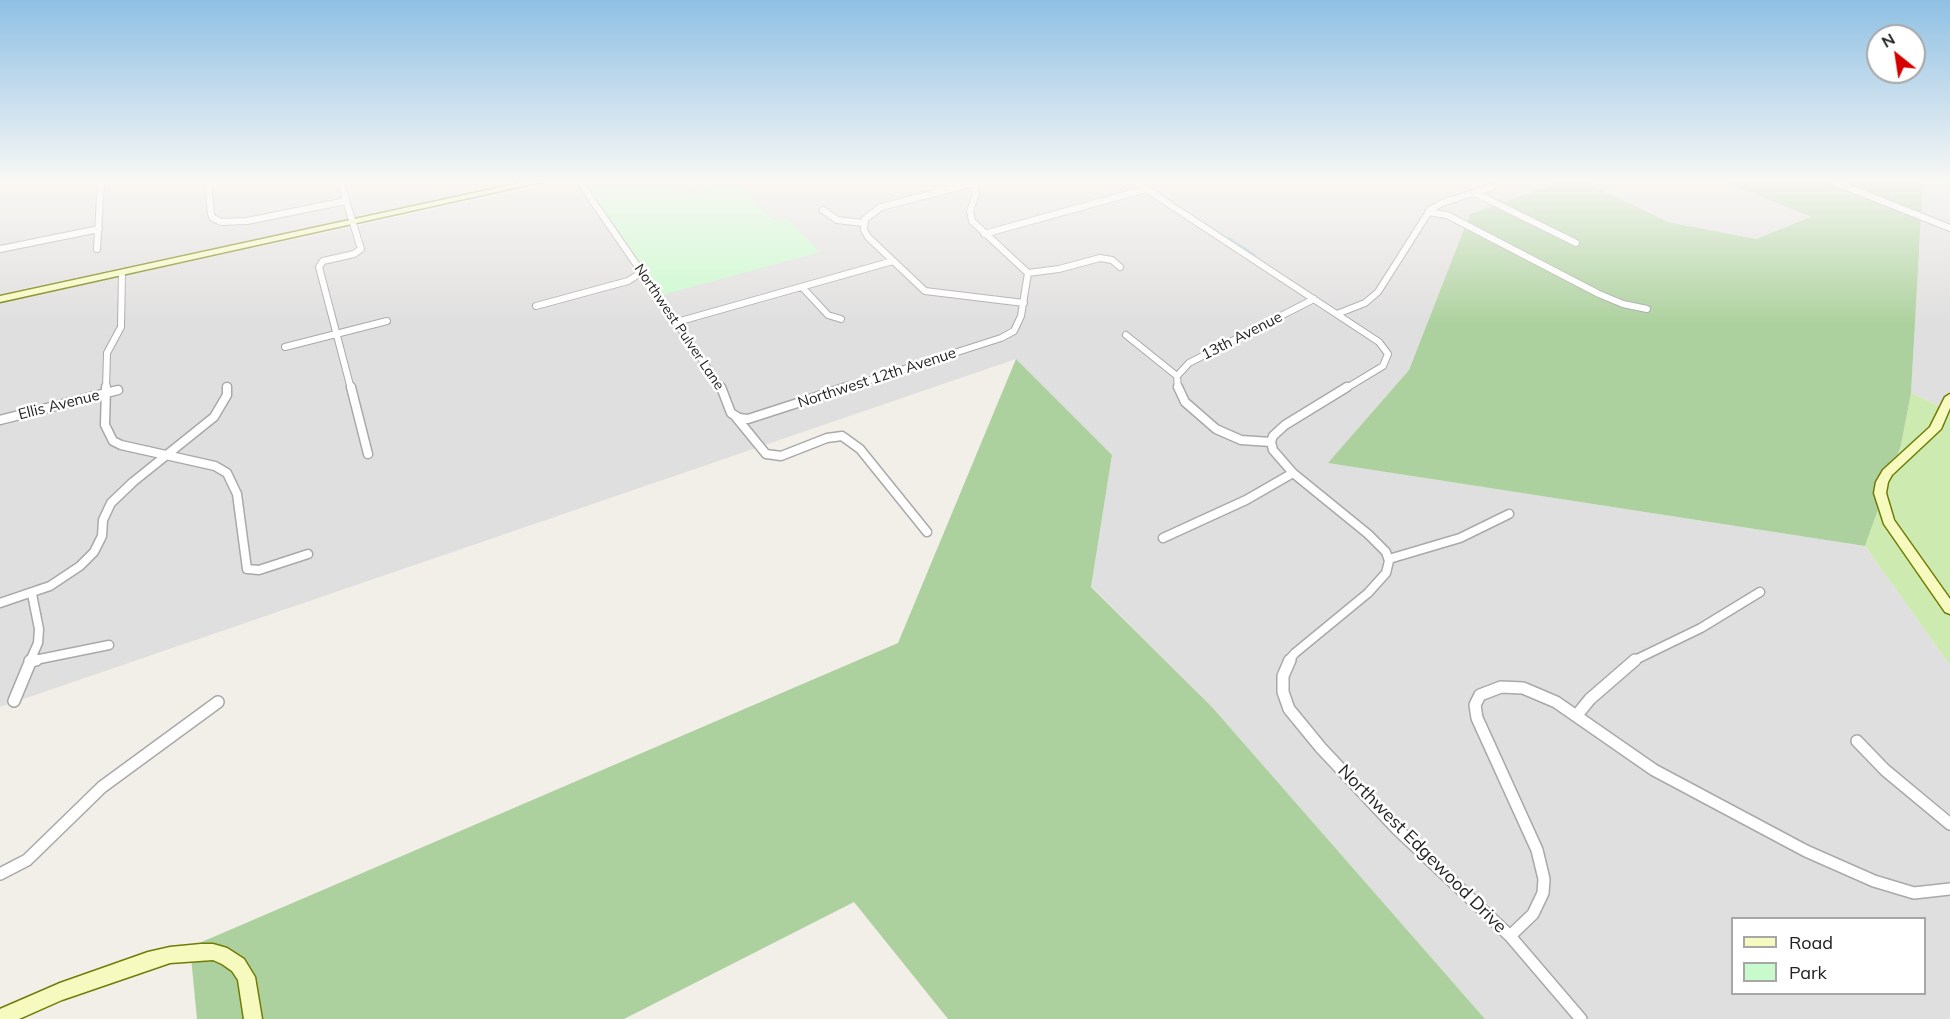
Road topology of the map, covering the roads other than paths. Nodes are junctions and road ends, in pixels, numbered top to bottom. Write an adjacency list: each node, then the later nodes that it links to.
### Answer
1 (99, 229): 14 (street); 15 (street)
2 (327, 229): 19 (main road)
3 (355, 229): 31 (street)
4 (612, 229): 18 (street, Northwest Pulver Lane)
5 (864, 229): 16 (street)
6 (978, 229): 12 (street)
7 (1004, 229): 12 (street)
8 (1206, 229): 23 (street)
9 (1418, 229): 27 (street)
10 (1473, 229): 26 (street)
11 (1547, 229): 13 (street)
12 (984, 234): 20 (street)
13 (1576, 243)
14 (0, 249)
15 (97, 249)
16 (893, 261): 21 (street); 24 (street)
17 (1120, 267): 20 (street)
18 (642, 272): 25 (street); 30 (street, Northwest Pulver Lane)
19 (122, 273): 22 (main road); 37 (street)
20 (1028, 273): 24 (street)
21 (802, 287): 28 (street); 30 (street)
22 (0, 299)
23 (1314, 299): 27 (street); 34 (street, 13th Avenue)
24 (1024, 303): 39 (street, Northwest 12th Avenue)
25 (536, 306)
26 (1647, 309)
27 (1337, 314): 41 (street)
28 (841, 319)
29 (387, 321): 31 (street)
30 (677, 322): 39 (street, Northwest Pulver Lane)
31 (337, 333): 33 (street); 42 (street)
32 (1126, 336): 34 (street)
33 (285, 347)
34 (1176, 378): 41 (street)
35 (227, 387): 43 (street)
36 (118, 390): 37 (street, Ellis Avenue)
37 (106, 393): 40 (street, Ellis Avenue); 43 (street)
38 (1950, 397): 53 (main road)
39 (734, 416): 46 (street, Northwest Pulver Lane)
40 (0, 420)
41 (1271, 442): 44 (street)
42 (368, 454)
43 (167, 456): 48 (street); 51 (street)
44 (1293, 473): 47 (street); 49 (street)
45 (1509, 514): 49 (street)
46 (927, 532)
47 (1163, 538)
48 (308, 554)
49 (1389, 558): 63 (street, Northwest Edgewood Drive)
50 (1760, 592): 58 (street)
51 (32, 594): 52 (street); 55 (street)
52 (0, 603)
53 (1950, 609)
54 (109, 645): 55 (street)
55 (30, 660): 56 (street)
56 (14, 701)
57 (218, 702): 61 (street)
58 (1577, 715): 62 (street, Northwest Edgewood Drive); 63 (street, Northwest Edgewood Drive)
59 (1857, 741): 60 (street)
60 (1950, 824)
61 (0, 874)
62 (1950, 889)
63 (1510, 936): 66 (street)
64 (0, 1018): 65 (main road)
65 (253, 1019)
66 (1581, 1019)

